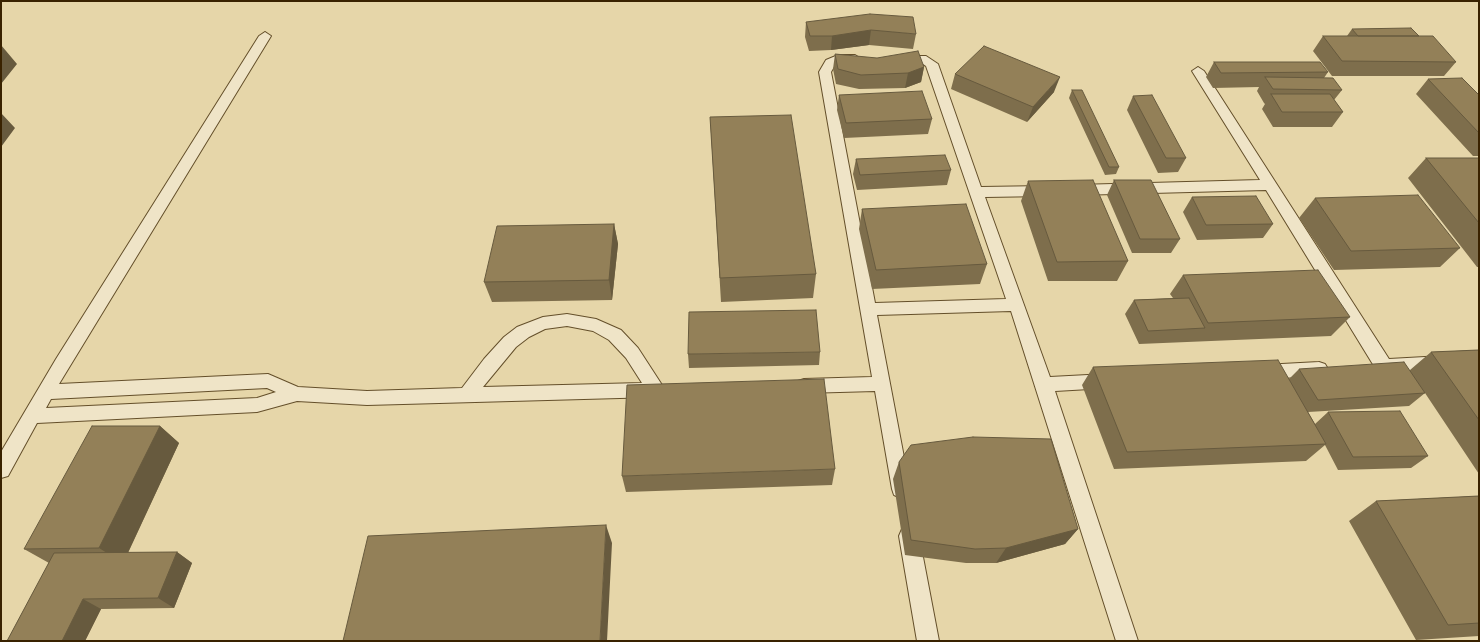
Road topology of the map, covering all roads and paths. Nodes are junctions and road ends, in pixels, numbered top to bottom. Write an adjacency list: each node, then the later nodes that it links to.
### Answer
1 (265, 36): 20 (lane)
2 (866, 59): 8 (lane)
3 (885, 59): 6 (lane)
4 (1198, 71): 5 (lane)
5 (1268, 185): 6 (lane); 10 (lane)
6 (976, 192): 7 (lane)
7 (1016, 305): 8 (lane); 16 (lane)
8 (868, 309): 15 (lane)
9 (1479, 361): 10 (lane)
10 (1384, 366): 11 (lane)
11 (1365, 367)
12 (1336, 368): 13 (lane)
13 (1248, 373)
14 (1122, 380): 16 (lane)
15 (881, 384): 17 (lane); 25 (lane)
16 (1044, 384): 26 (lane)
17 (783, 386)
18 (675, 389): 19 (lane)
19 (656, 390): 22 (lane); 22 (lane)
20 (46, 392): 21 (lane); 23 (lane)
21 (297, 394): 22 (lane); 23 (lane)
22 (467, 395)
23 (32, 416): 24 (lane)
24 (1, 470)
25 (928, 641)
26 (1127, 641)

